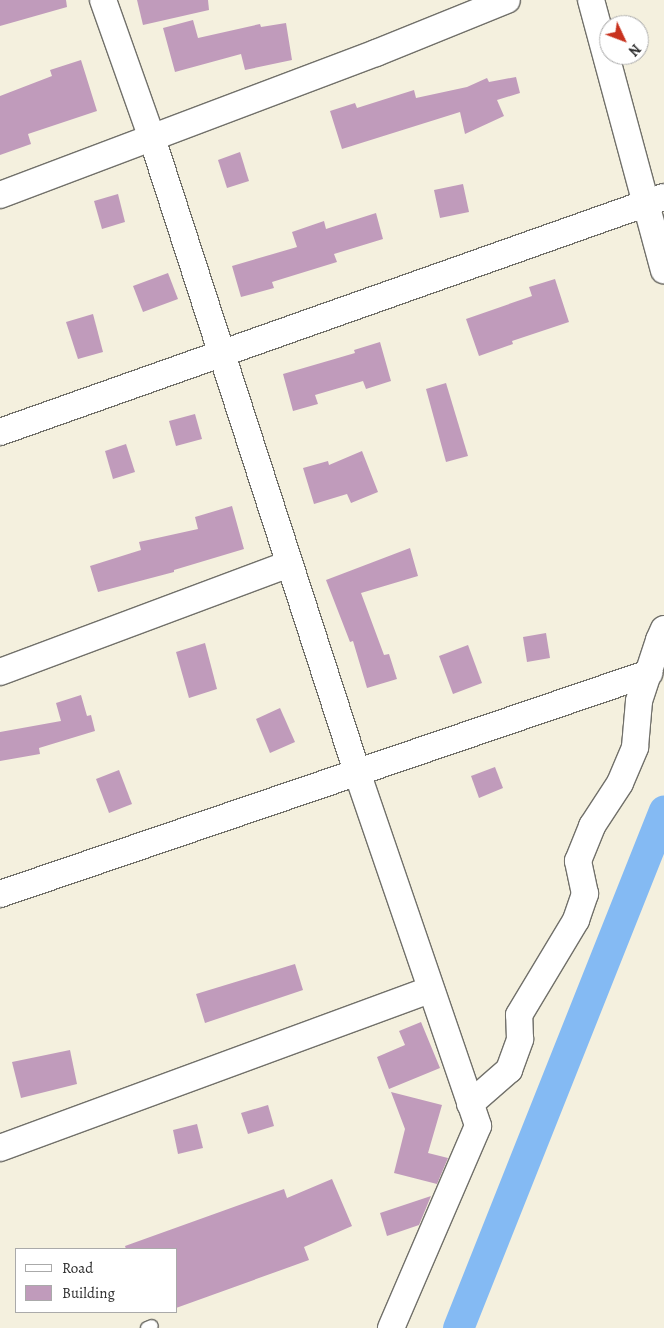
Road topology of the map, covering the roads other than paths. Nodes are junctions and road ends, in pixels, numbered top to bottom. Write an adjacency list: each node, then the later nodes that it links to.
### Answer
1 (103, 0): 4 (street)
2 (507, 0): 4 (street)
3 (591, 0): 6 (street)
4 (152, 138): 5 (street); 8 (street)
5 (0, 195)
6 (655, 200): 7 (street); 8 (street)
7 (664, 270)
8 (222, 353): 9 (street); 10 (street)
9 (0, 432)
10 (290, 564): 12 (street); 14 (street)
11 (664, 630): 13 (street)
12 (0, 672)
13 (648, 673): 14 (street); 17 (street)
14 (357, 772): 15 (street); 16 (street)
15 (0, 894)
16 (431, 989): 17 (street); 18 (street)
17 (470, 1104): 19 (street)
18 (0, 1148)
19 (391, 1328)

